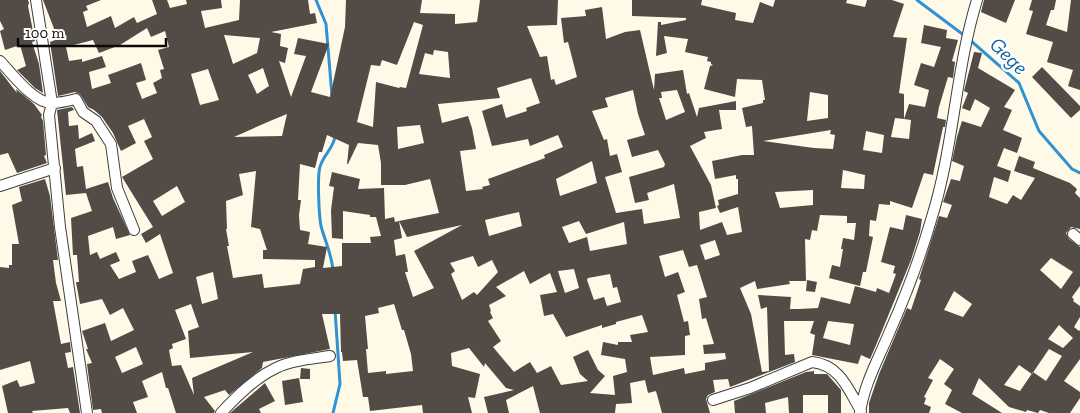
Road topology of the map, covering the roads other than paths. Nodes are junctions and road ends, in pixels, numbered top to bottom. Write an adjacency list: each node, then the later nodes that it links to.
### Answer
1 (36, 0): 4 (street)
2 (977, 0): 10 (street)
3 (0, 61): 4 (street)
4 (52, 103): 5 (street); 7 (street)
5 (55, 168): 6 (street); 11 (street)
6 (0, 186)
7 (134, 230)
8 (330, 356): 12 (street)
9 (713, 400): 10 (street)
10 (861, 412)
11 (88, 413)
12 (221, 413)

